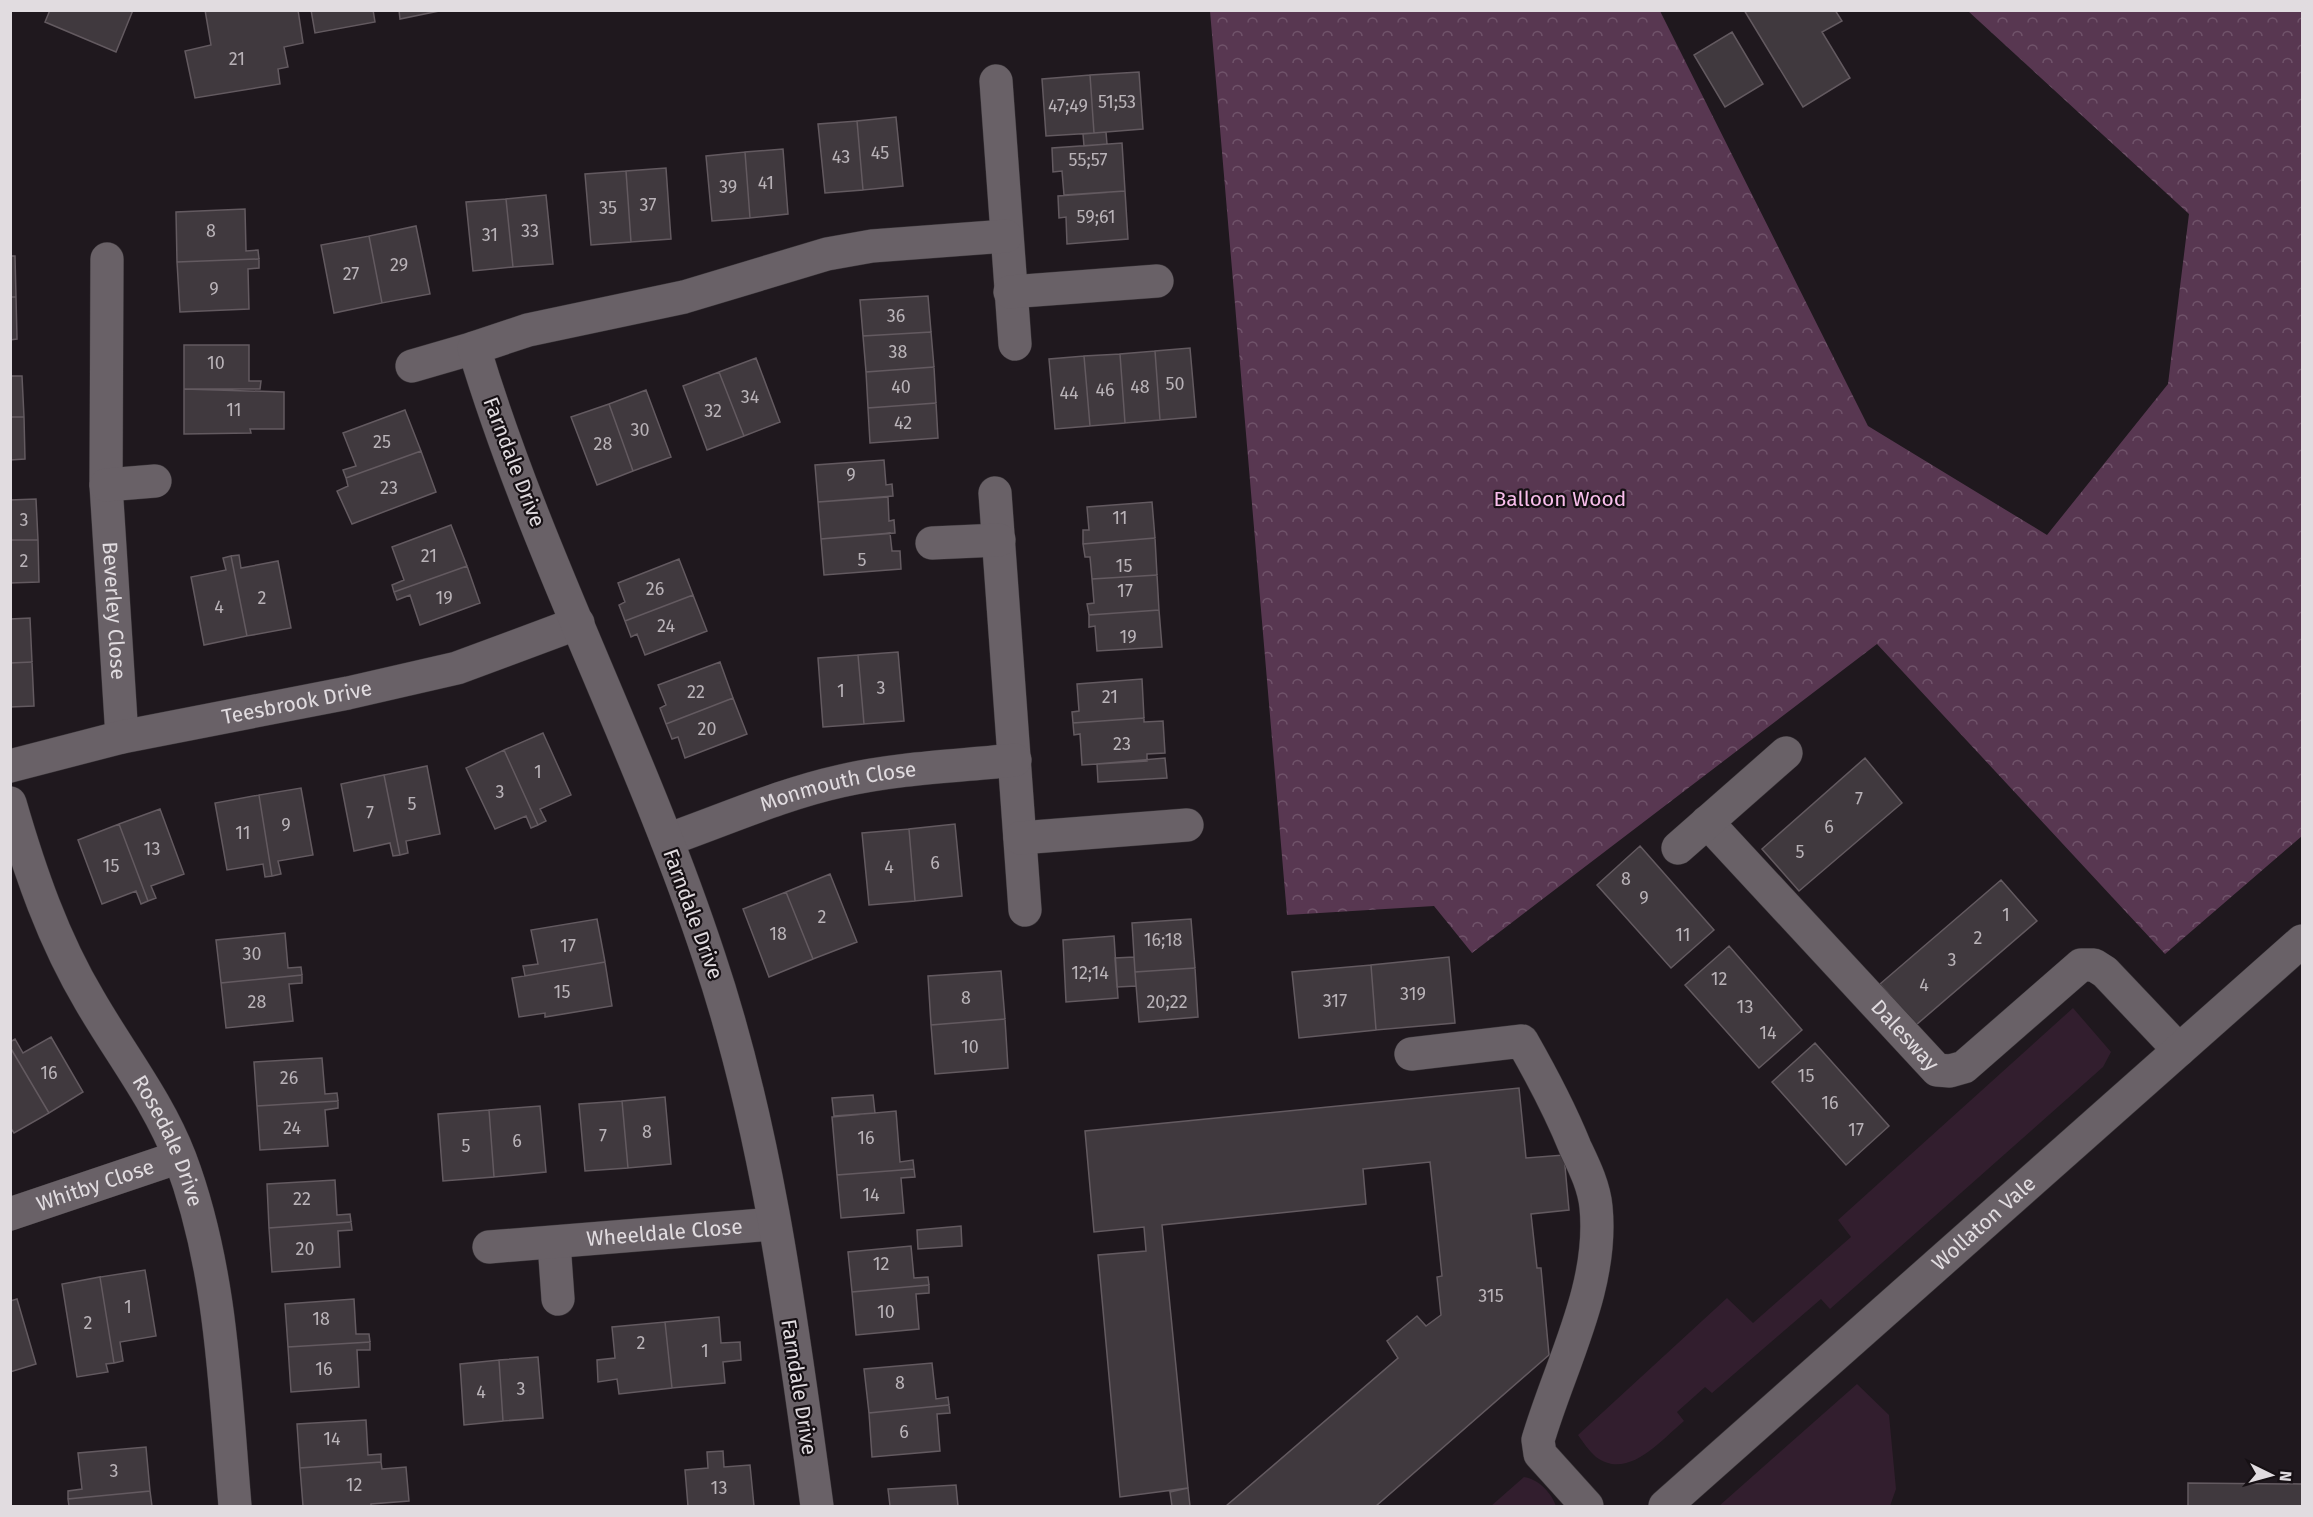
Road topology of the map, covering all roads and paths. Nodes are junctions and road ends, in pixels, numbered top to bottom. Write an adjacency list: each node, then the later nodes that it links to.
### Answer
1 (996, 81): 2 (street)
2 (1006, 236): 5 (street); 7 (street)
3 (107, 259): 10 (street, Beverley Close)
4 (1157, 281): 5 (street)
5 (1010, 292): 6 (street)
6 (1015, 344)
7 (474, 348): 8 (street); 14 (street, Farndale Drive)
8 (412, 366)
9 (155, 481): 10 (street)
10 (106, 485): 15 (street, Beverley Close)
11 (995, 493): 12 (street)
12 (999, 540): 13 (street); 17 (street)
13 (932, 543)
14 (578, 622): 15 (street, Teesbrook Drive); 23 (street, Farndale Drive)
15 (122, 736): 18 (street, Teesbrook Drive)
16 (1786, 753): 20 (street)
17 (1015, 760): 22 (street); 23 (street, Monmouth Close)
18 (10, 766)
19 (10, 803): 29 (street, Rosedale Drive)
20 (1707, 822): 24 (street); 27 (street, Dalesway)
21 (1186, 825): 22 (street)
22 (1020, 838): 25 (street)
23 (667, 840): 31 (street, Farndale Drive)
24 (1678, 848)
25 (1025, 910)
26 (2302, 940): 27 (street, Wollaton Vale)
27 (2179, 1050): 38 (street, Wollaton Vale)
28 (1411, 1054): 37 (street)
29 (179, 1157): 30 (street, Whitby Close); 35 (street, Rosedale Drive)
30 (10, 1214)
31 (773, 1224): 32 (street, Wheeldale Close); 36 (street, Farndale Drive)
32 (554, 1243): 33 (street, Wheeldale Close); 34 (street)
33 (489, 1247)
34 (558, 1299)
35 (235, 1506)
36 (817, 1506)
37 (1587, 1506)
38 (1665, 1506)

